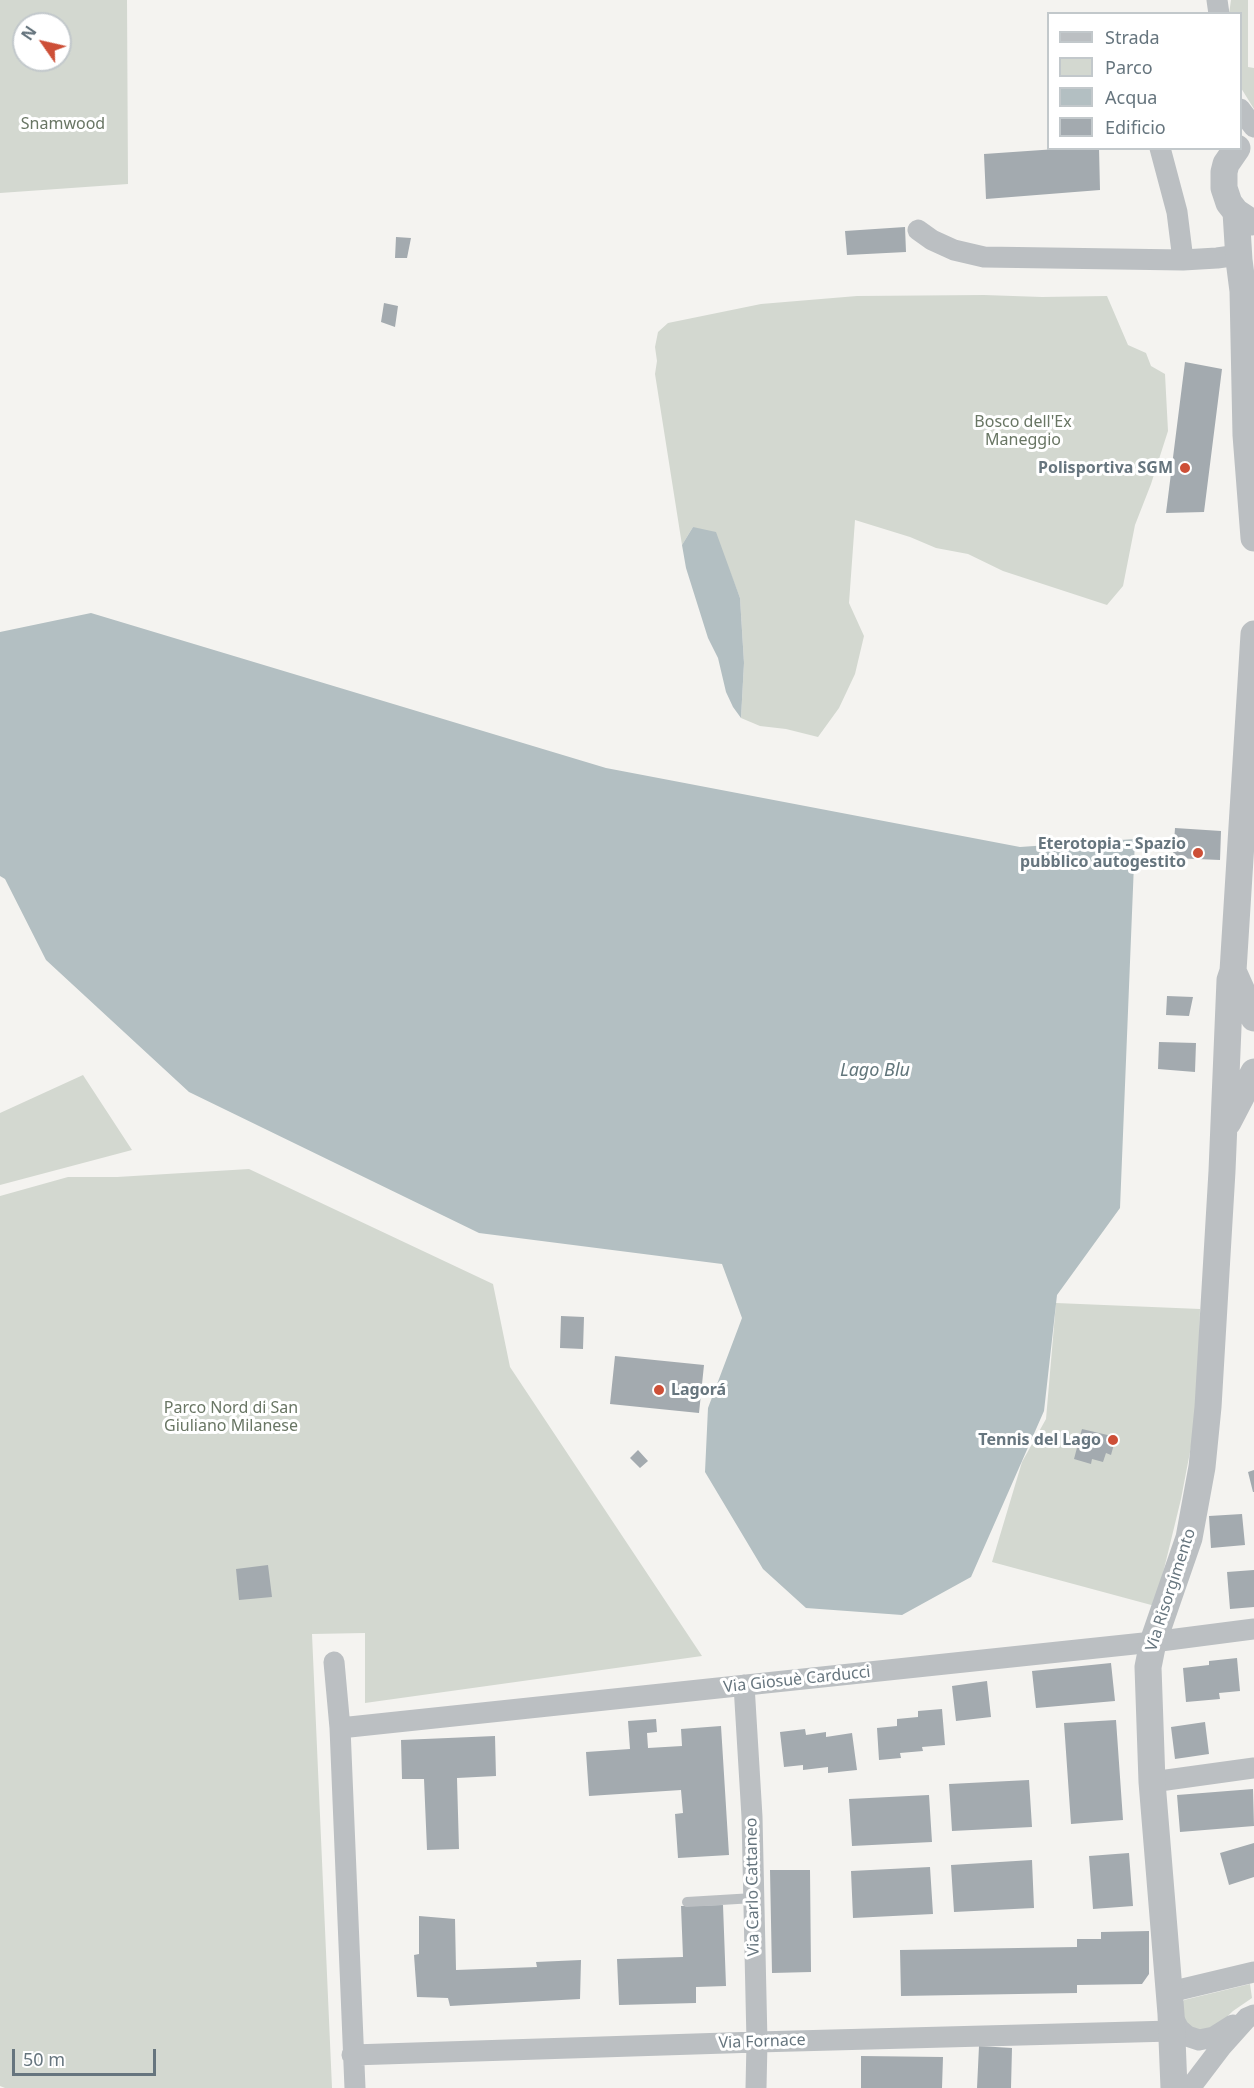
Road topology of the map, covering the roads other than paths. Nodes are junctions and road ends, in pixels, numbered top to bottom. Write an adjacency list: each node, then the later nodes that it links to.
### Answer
1 (1242, 112): 2 (street)
2 (1254, 127)
3 (1161, 150): 8 (street)
4 (1237, 150): 5 (street)
5 (1245, 217): 7 (street)
6 (918, 230): 8 (street)
7 (1246, 251): 8 (street); 9 (street)
8 (1183, 260)
9 (1254, 538)
10 (1254, 634): 11 (street, Via Risorgimento)
11 (1233, 971): 12 (street, Via Risorgimento); 14 (street, Via Risorgimento)
12 (1254, 1018)
13 (1254, 1028): 14 (street)
14 (1226, 1049): 15 (street, Via Risorgimento); 16 (street, Via Risorgimento)
15 (1254, 1070): 16 (street, Via Risorgimento)
16 (1224, 1128): 18 (street, Via Risorgimento)
17 (1254, 1629): 18 (street, Via Giosuè Carducci)
18 (1153, 1642): 20 (street, Via Giosuè Carducci); 23 (street, Via Risorgimento)
19 (334, 1662): 21 (street)
20 (744, 1685): 21 (street, Via Giosuè Carducci); 24 (street, Via Carlo Cattaneo)
21 (340, 1728): 30 (street)
22 (1254, 1768): 23 (street)
23 (1152, 1782): 27 (street, Via Risorgimento)
24 (754, 1898): 25 (lane); 29 (street, Via Carlo Cattaneo)
25 (687, 1902)
26 (1254, 1972): 27 (street, Via Fornace)
27 (1171, 2013): 28 (street); 29 (street, Via Fornace); 33 (street, Via Risorgimento)
28 (1250, 2017): 34 (street)
29 (757, 2042): 30 (street, Via Fornace); 32 (street, Via Carlo Cattaneo)
30 (352, 2055): 31 (street)
31 (355, 2088)
32 (756, 2088)
33 (1174, 2088)
34 (1190, 2088)

